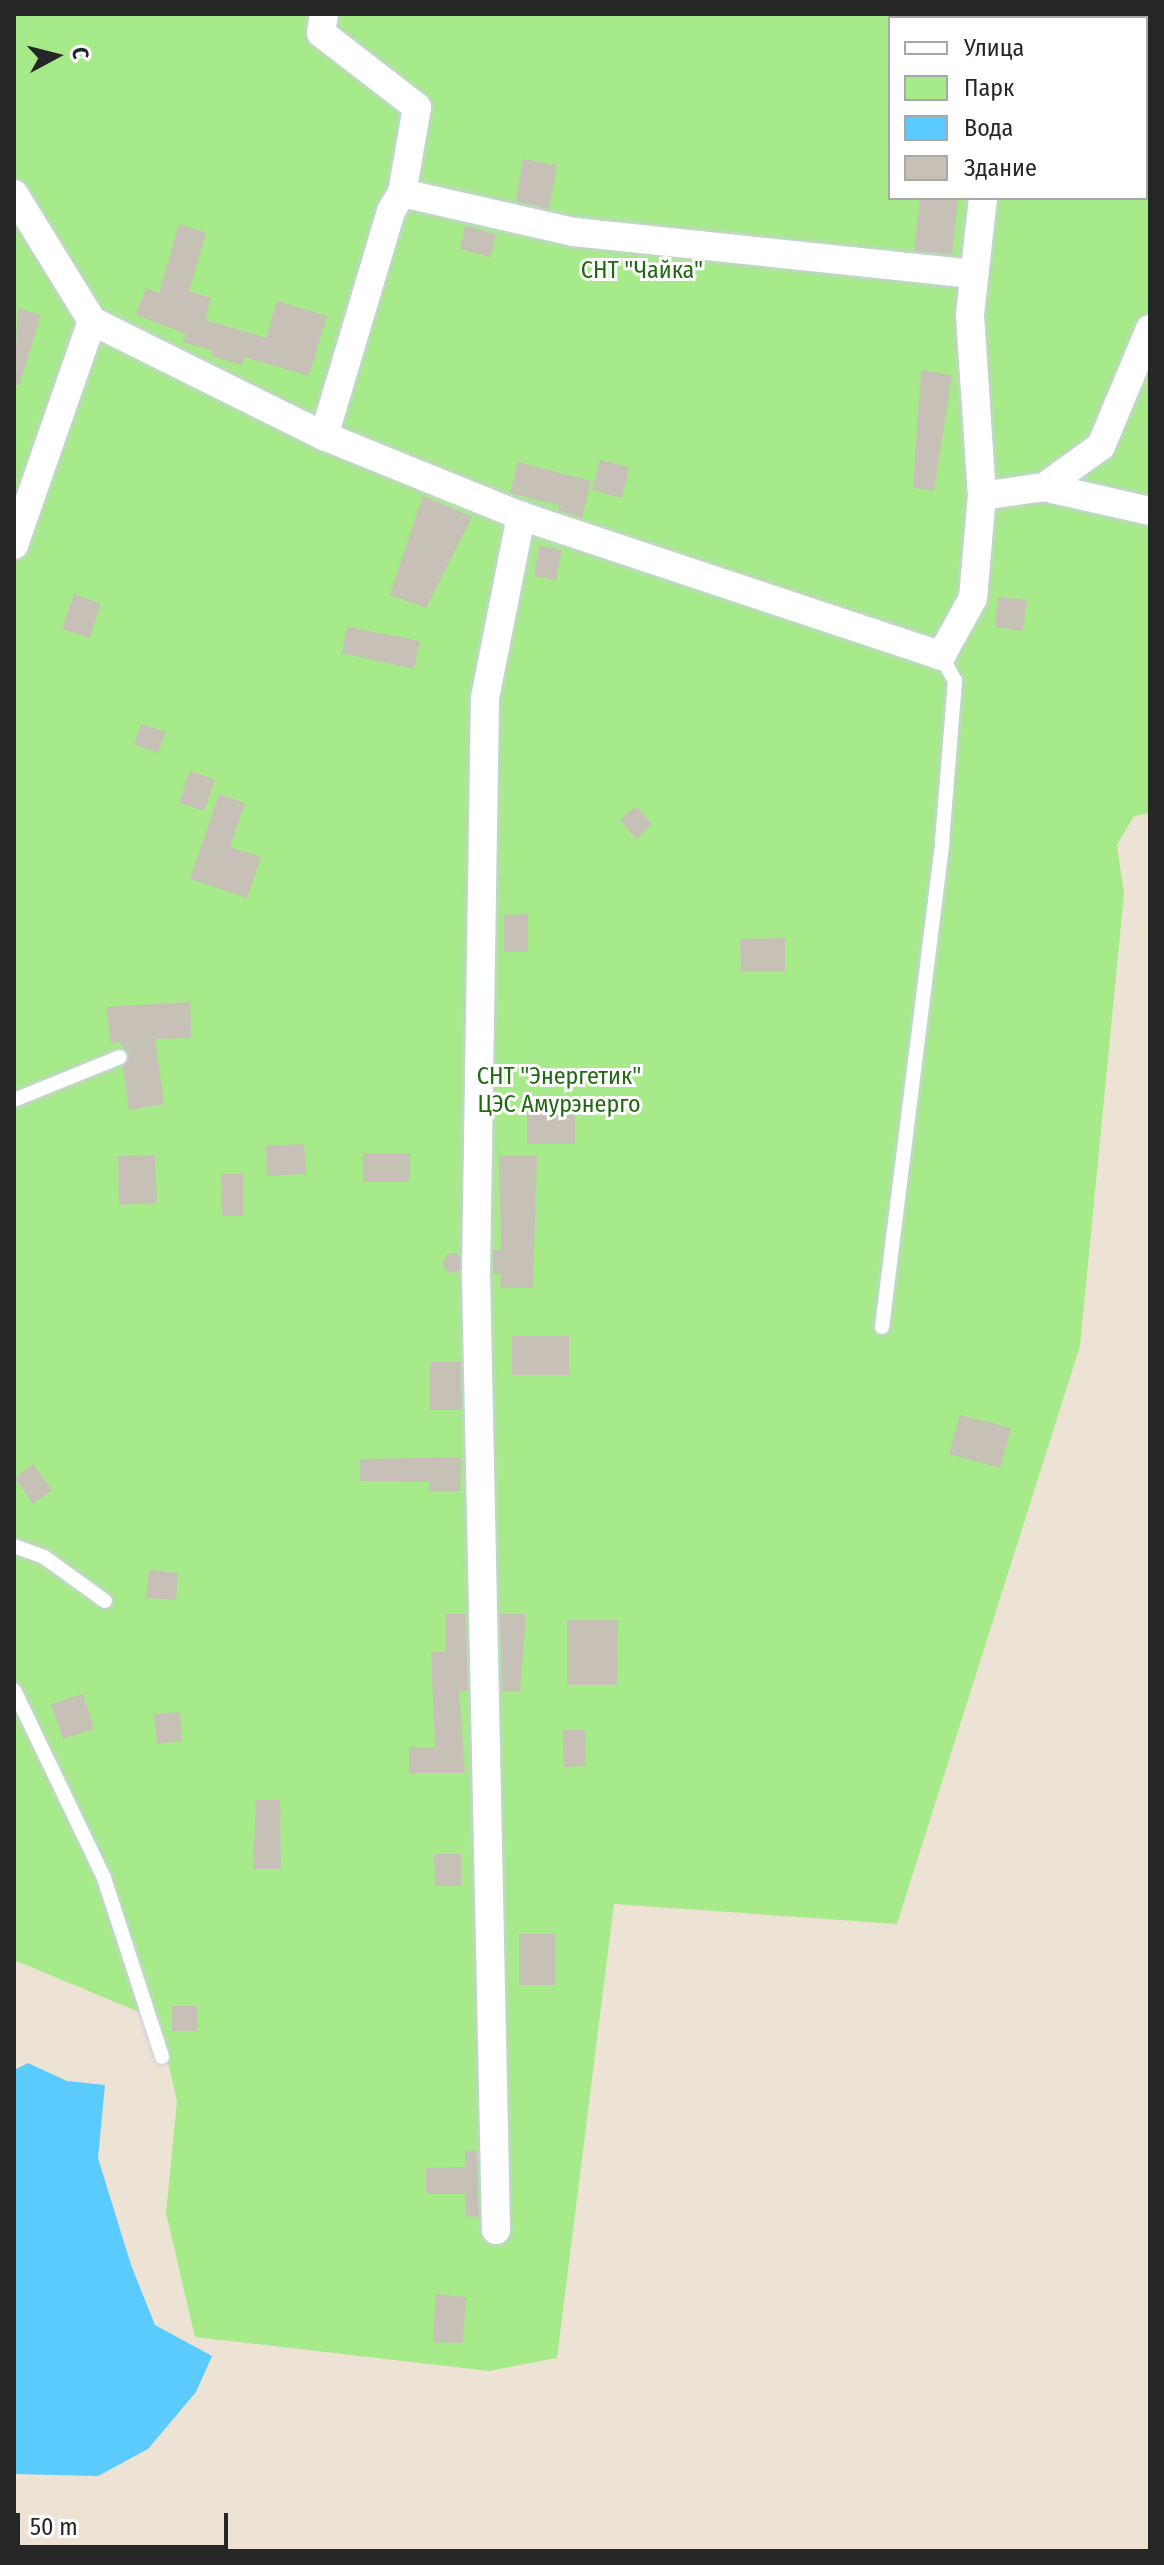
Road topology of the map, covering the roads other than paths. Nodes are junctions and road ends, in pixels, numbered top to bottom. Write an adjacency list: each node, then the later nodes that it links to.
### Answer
1 (324, 14): 2 (street)
2 (402, 193): 5 (street); 8 (street)
3 (14, 194): 6 (street)
4 (983, 200): 5 (street)
5 (974, 274): 10 (street)
6 (92, 321): 8 (street); 13 (street)
7 (1150, 329): 9 (street)
8 (324, 436): 12 (street)
9 (1044, 487): 10 (street); 11 (street)
10 (982, 496): 14 (street)
11 (1150, 511)
12 (521, 516): 14 (street); 22 (street)
13 (14, 545)
14 (941, 656): 17 (lane)
15 (120, 1057): 16 (lane)
16 (14, 1100)
17 (882, 1327)
18 (14, 1546): 19 (lane)
19 (105, 1601)
20 (14, 1690): 21 (lane)
21 (162, 2057)
22 (496, 2230)

